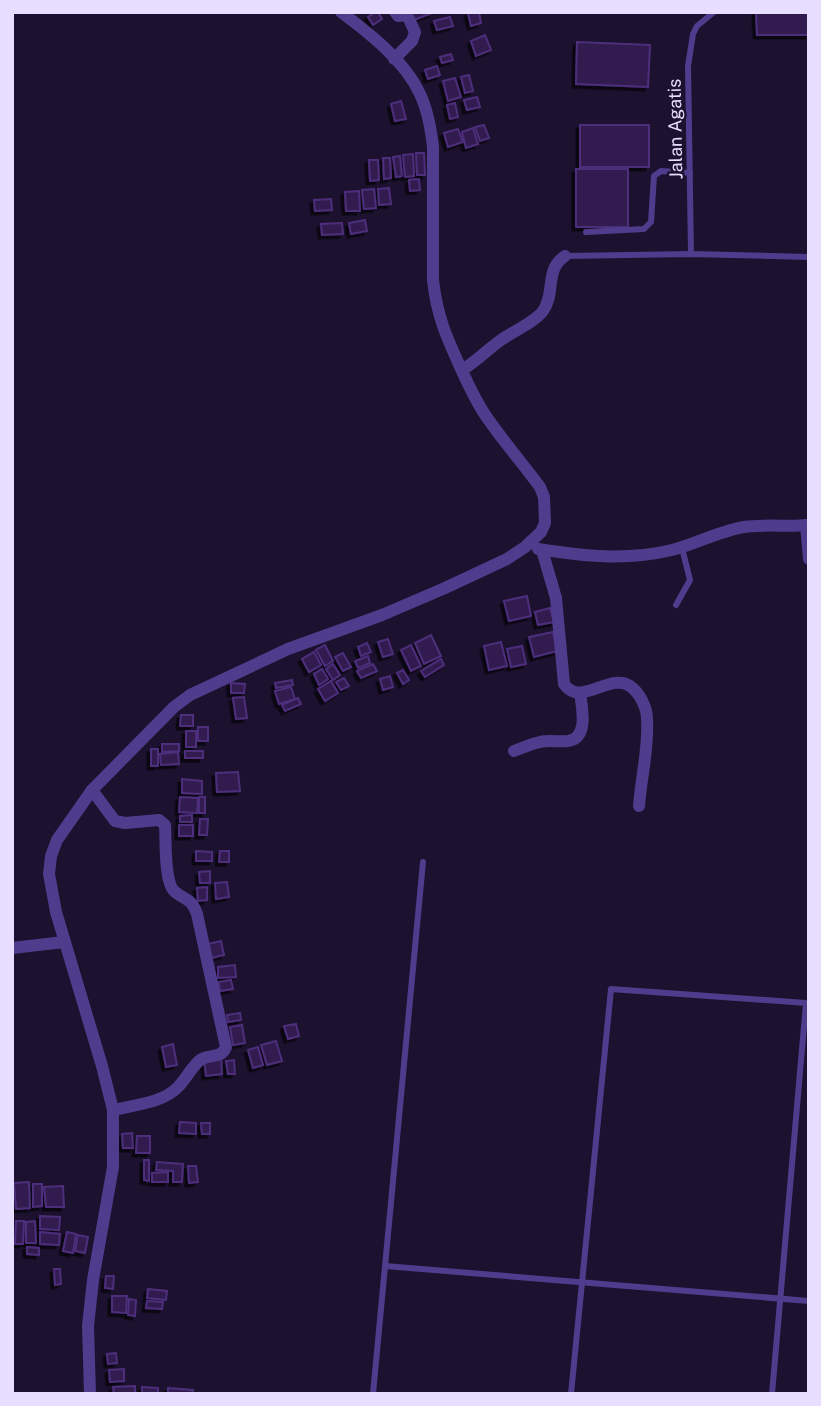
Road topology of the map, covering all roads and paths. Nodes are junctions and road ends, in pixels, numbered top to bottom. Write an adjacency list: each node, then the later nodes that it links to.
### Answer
1 (341, 12): 4 (street)
2 (395, 12): 4 (street)
3 (714, 12): 5 (lane, Jalan Agatis)
4 (394, 59): 10 (street)
5 (690, 173): 6 (lane); 7 (lane, Jalan Agatis)
6 (586, 232)
7 (691, 254): 8 (lane); 9 (lane)
8 (565, 256): 10 (street)
9 (809, 257)
10 (462, 370): 12 (street)
11 (807, 525): 13 (street); 15 (street)
12 (525, 547): 14 (street); 19 (street)
13 (682, 548): 14 (street); 16 (lane)
14 (542, 550): 17 (street)
15 (809, 559)
16 (676, 605)
17 (580, 693): 18 (street); 20 (street)
18 (514, 751)
19 (92, 790): 22 (street); 24 (street)
20 (639, 806)
21 (423, 862): 25 (lane)
22 (64, 942): 23 (street); 24 (street)
23 (12, 947)
24 (113, 1111): 29 (street)
25 (385, 1266): 26 (lane); 30 (lane)
26 (582, 1282): 27 (lane); 27 (lane); 31 (lane)
27 (781, 1299): 28 (lane); 32 (lane)
28 (809, 1301)
29 (90, 1394)
30 (373, 1394)
31 (571, 1394)
32 (772, 1394)

